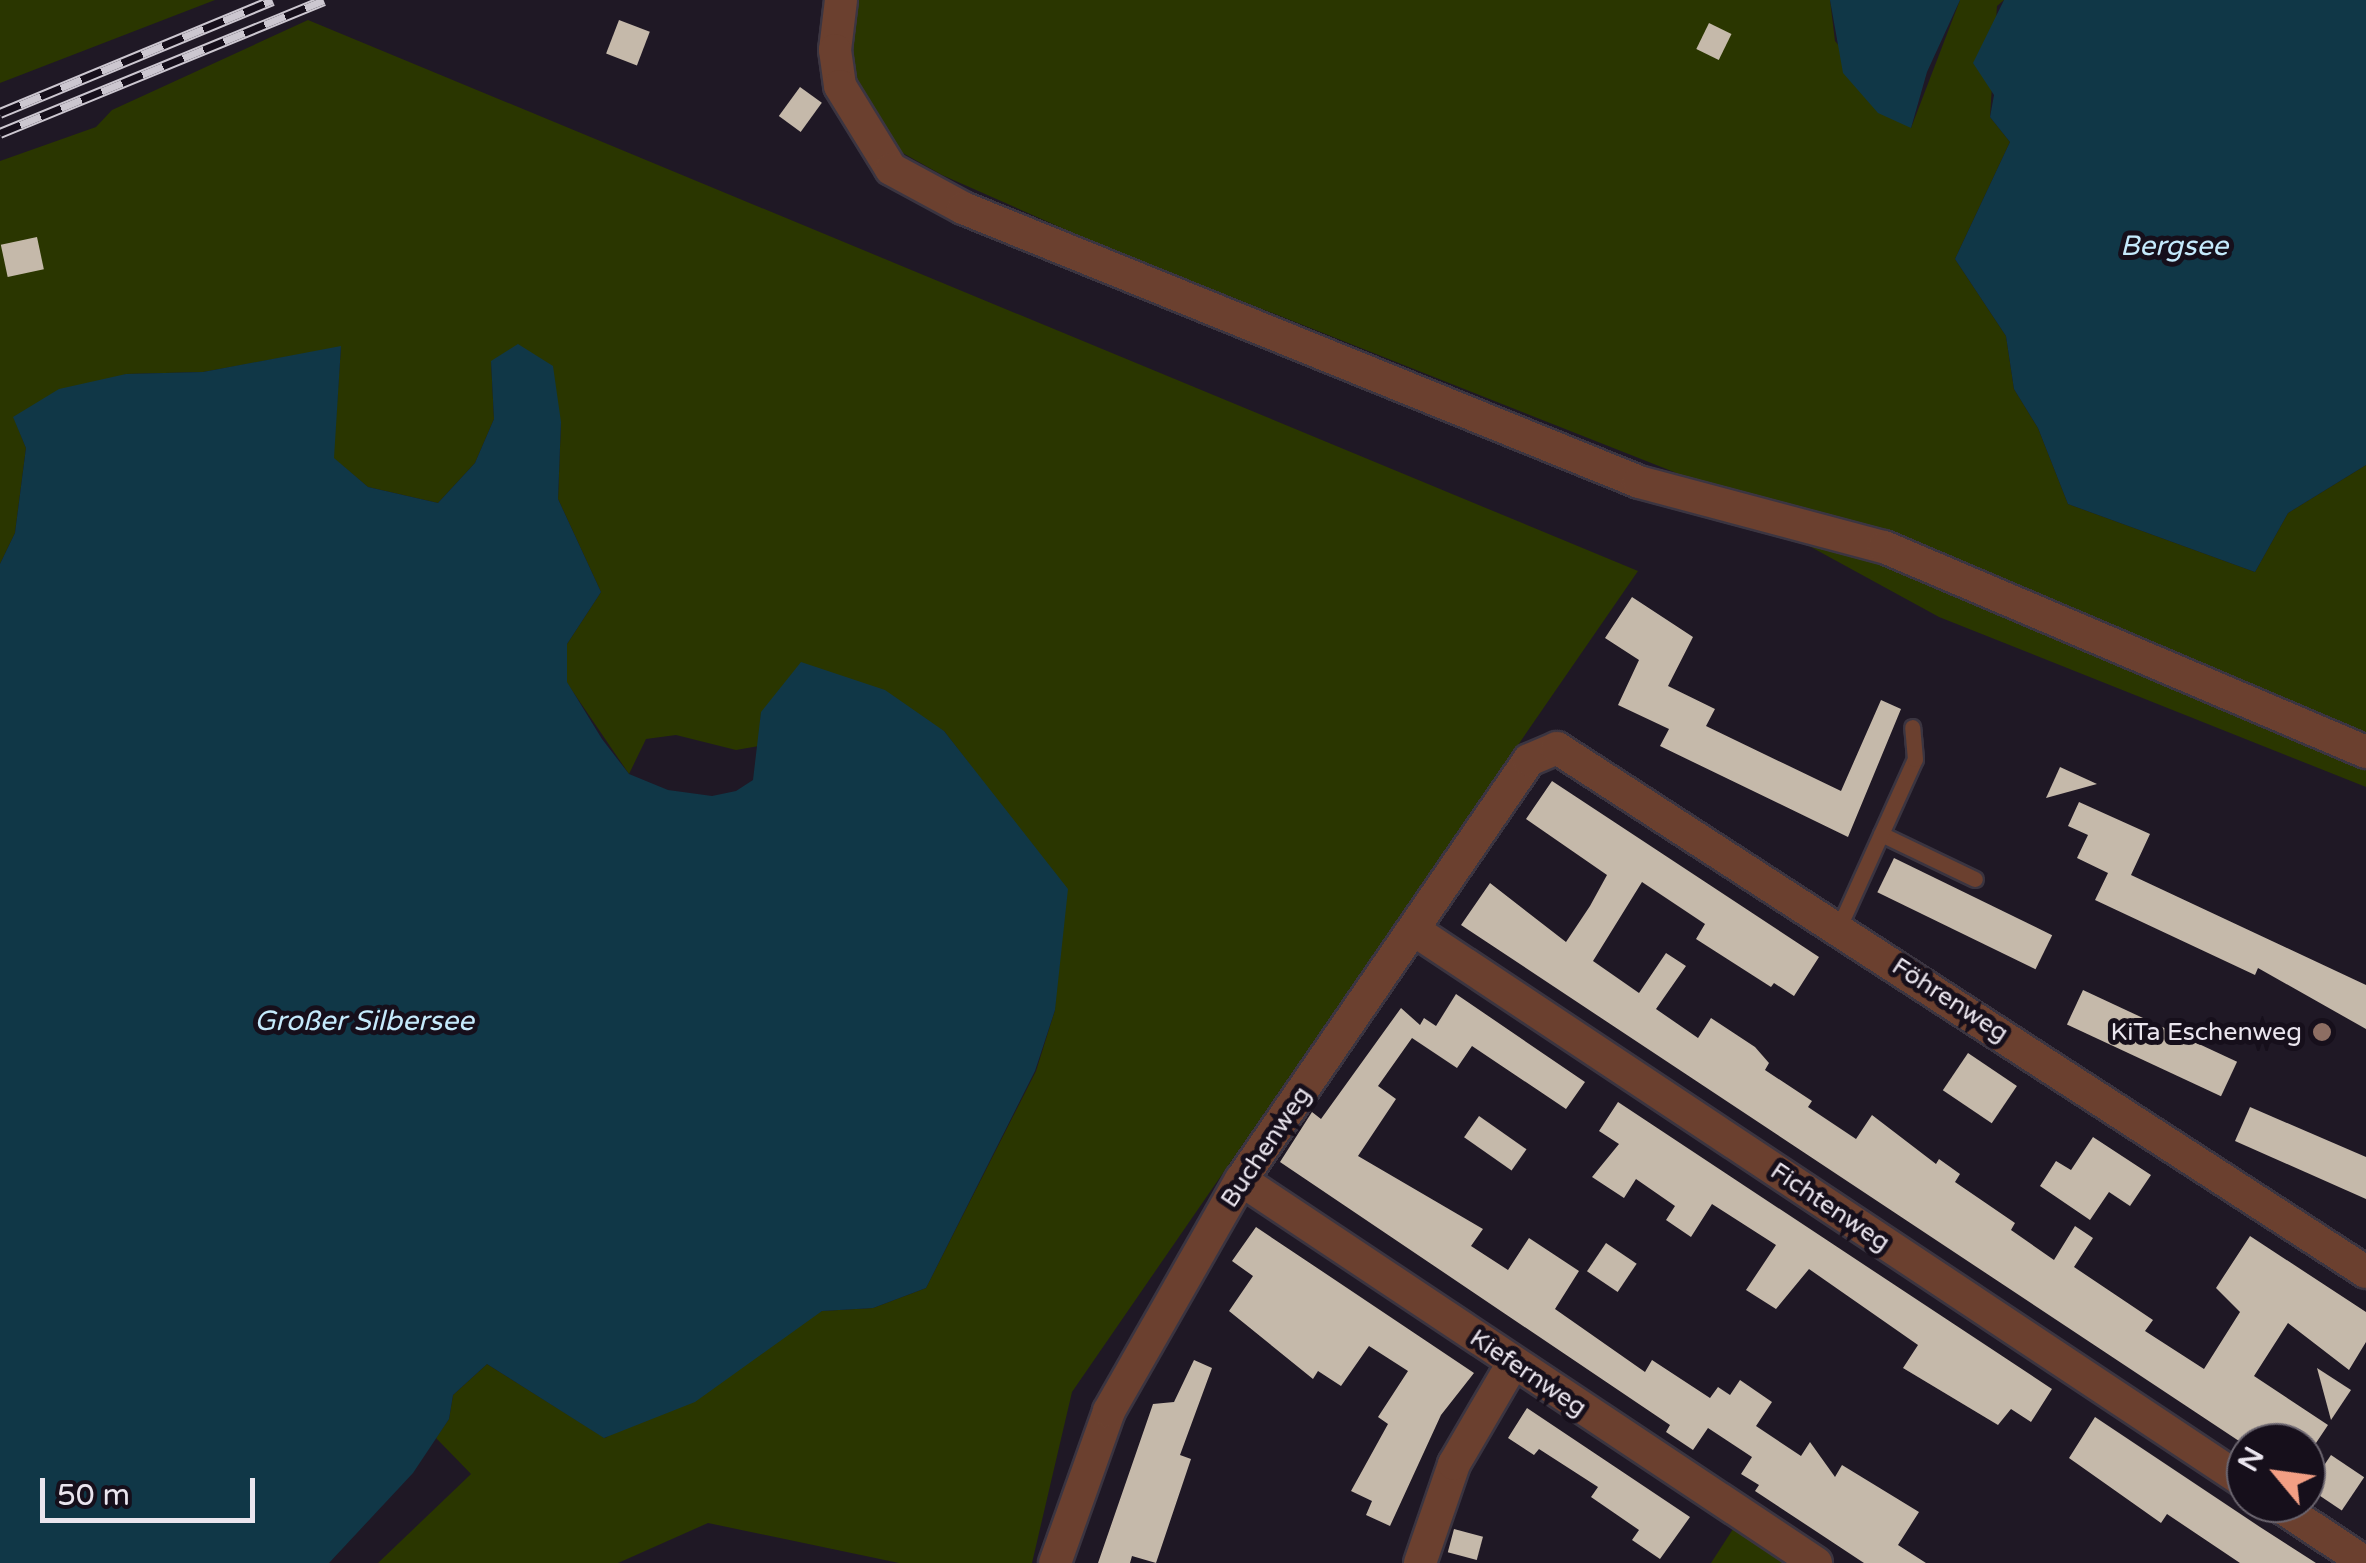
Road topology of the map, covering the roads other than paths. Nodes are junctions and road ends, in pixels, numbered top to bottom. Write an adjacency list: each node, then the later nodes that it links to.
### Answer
1 (841, 0): 3 (street)
2 (1912, 727): 5 (lane)
3 (2366, 752)
4 (1529, 760): 7 (street, Föhrenweg); 8 (street, Buchenweg)
5 (1881, 834): 6 (lane); 7 (lane)
6 (1975, 879)
7 (1838, 926): 10 (street, Föhrenweg)
8 (1414, 930): 9 (street, Buchenweg); 12 (street, Fichtenweg)
9 (1241, 1180): 11 (street, Kiefernweg); 14 (street, Buchenweg)
10 (2366, 1272)
11 (1513, 1363): 15 (street); 16 (street, Kiefernweg)
12 (2226, 1471)
13 (2306, 1523): 17 (street)
14 (1055, 1563)
15 (1420, 1563)
16 (1816, 1563)
17 (2366, 1563)

